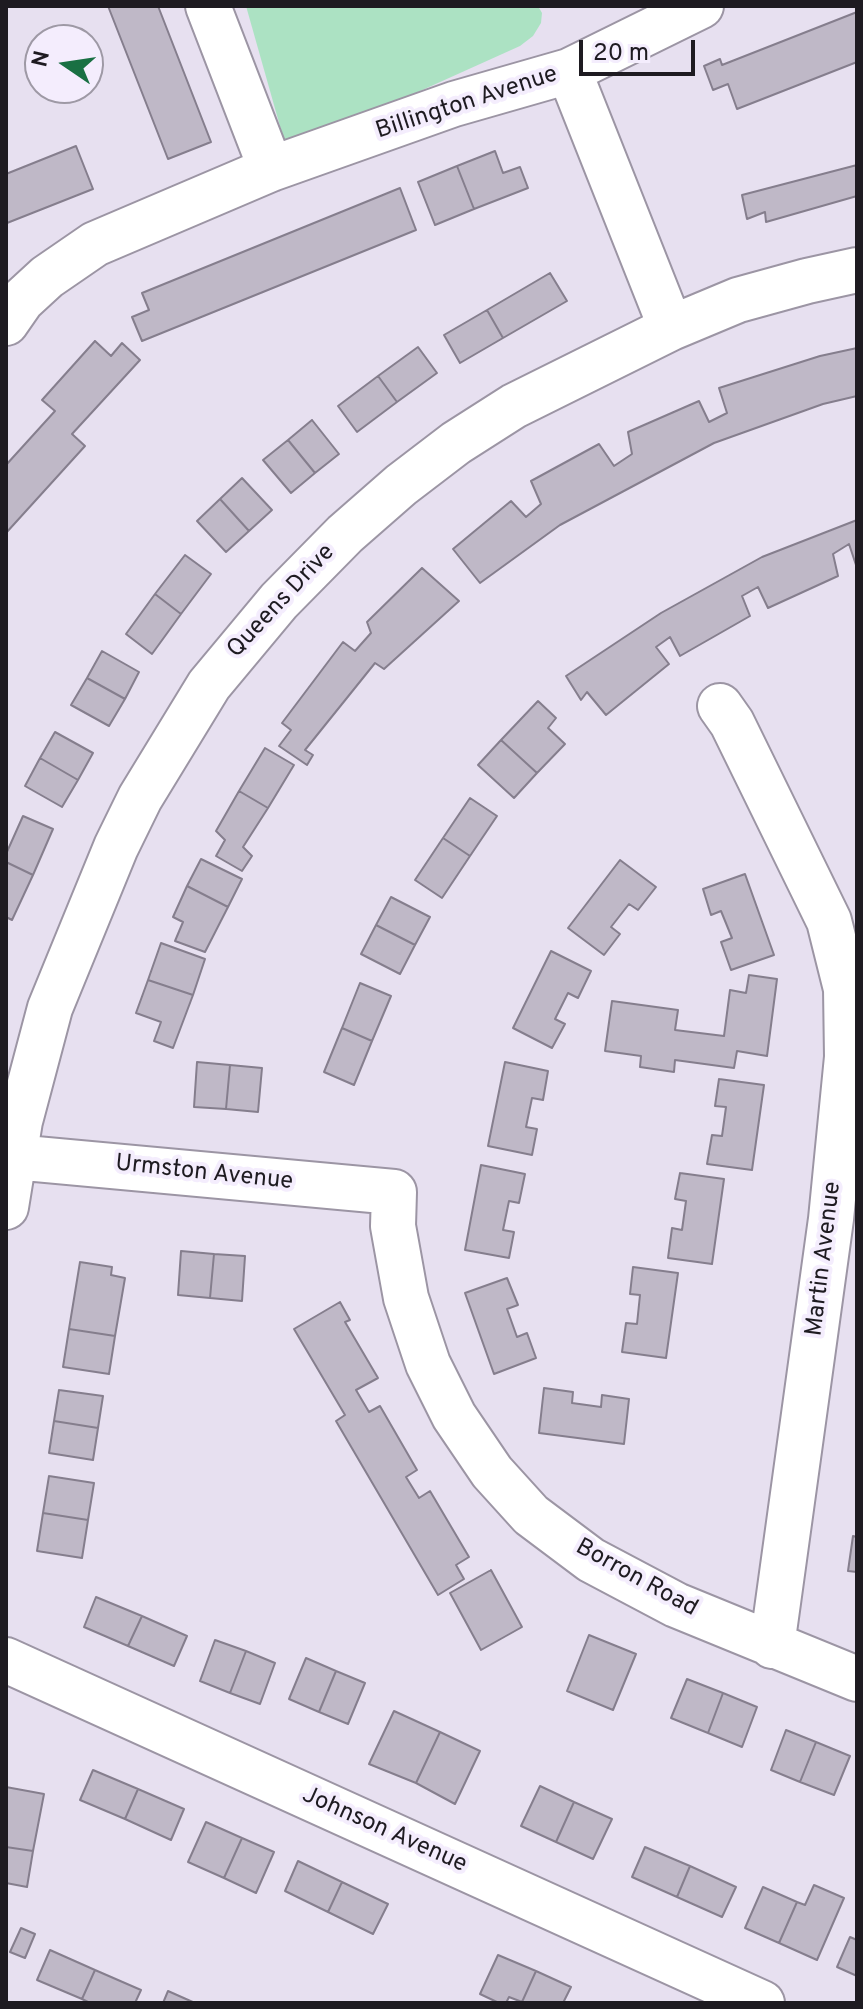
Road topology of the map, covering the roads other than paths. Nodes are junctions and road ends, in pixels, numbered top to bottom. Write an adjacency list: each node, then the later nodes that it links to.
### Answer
1 (208, 6): 4 (street)
2 (701, 6): 3 (street, Billington Avenue)
3 (569, 71): 4 (street, Billington Avenue); 7 (street)
4 (271, 169): 6 (street, Billington Avenue)
5 (857, 270): 7 (street, Queens Drive)
6 (6, 323)
7 (671, 328): 9 (street, Queens Drive)
8 (720, 706): 12 (street, Martin Avenue)
9 (14, 1157): 10 (street, Urmston Avenue); 11 (street, Queens Drive)
10 (394, 1192): 12 (street, Borron Road)
11 (6, 1207)
12 (772, 1646): 14 (street, Borron Road)
13 (6, 1660): 15 (street, Johnson Avenue)
14 (857, 1679)
15 (762, 2003)

